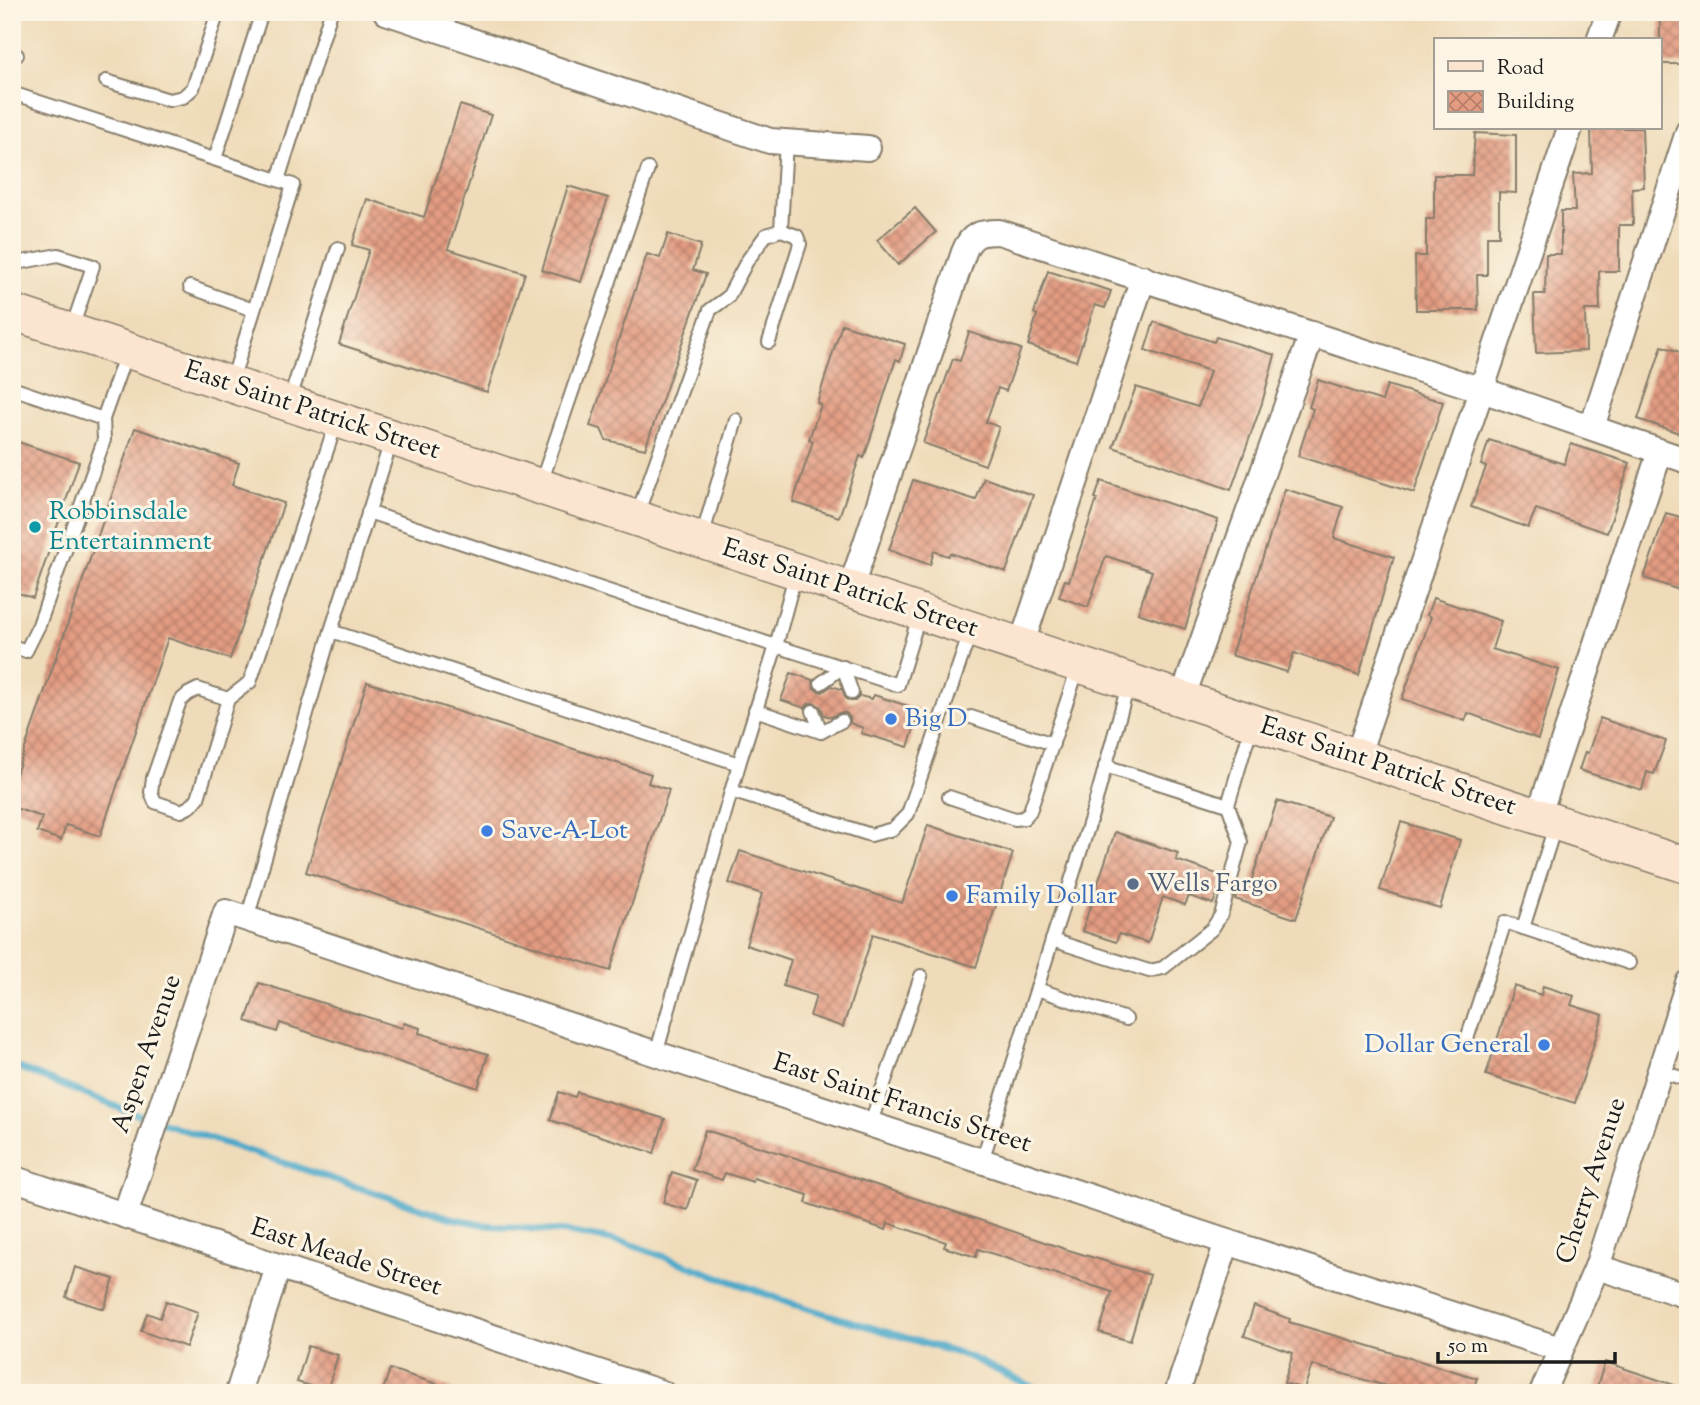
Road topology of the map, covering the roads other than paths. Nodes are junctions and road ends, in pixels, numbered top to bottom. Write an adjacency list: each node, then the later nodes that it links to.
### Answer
1 (218, 12): 7 (lane)
2 (262, 12): 13 (lane)
3 (331, 12): 15 (lane)
4 (386, 12): 11 (street)
5 (1609, 12): 6 (street)
6 (1600, 38)
7 (106, 81)
8 (12, 93): 13 (lane)
9 (1569, 130): 29 (street)
10 (1688, 132): 34 (street)
11 (786, 142): 12 (street); 16 (lane)
12 (868, 148)
13 (215, 159): 15 (lane)
14 (648, 169): 38 (lane)
15 (278, 180): 21 (lane)
16 (781, 230): 25 (lane); 40 (lane)
17 (338, 248): 30 (lane)
18 (12, 264): 23 (lane)
19 (1143, 278): 24 (street); 43 (street); 49 (street)
20 (190, 288): 21 (lane)
21 (254, 310): 27 (lane)
22 (12, 312): 23 (main road, East Saint Patrick Street)
23 (71, 332): 26 (main road, East Saint Patrick Street)
24 (1312, 334): 29 (street); 56 (street)
25 (769, 342)
26 (127, 350): 27 (main road, East Saint Patrick Street); 31 (lane)
27 (230, 384): 30 (main road, East Saint Patrick Street)
28 (12, 387): 31 (lane)
29 (1482, 390): 34 (street); 64 (street)
30 (288, 404): 32 (main road, East Saint Patrick Street)
31 (103, 419): 47 (lane)
32 (337, 420): 35 (main road, East Saint Patrick Street); 55 (lane)
33 (736, 420): 41 (lane)
34 (1592, 428): 36 (street)
35 (392, 438): 38 (main road, East Saint Patrick Street); 39 (lane)
36 (1660, 452): 37 (street); 70 (street)
37 (1688, 461)
38 (539, 487): 40 (main road, East Saint Patrick Street)
39 (368, 512): 46 (lane); 48 (lane)
40 (636, 519): 41 (main road, East Saint Patrick Street)
41 (701, 540): 42 (main road, East Saint Patrick Street)
42 (796, 572): 43 (main road, East Saint Patrick Street); 48 (lane)
43 (850, 590): 44 (main road, East Saint Patrick Street)
44 (920, 613): 45 (main road, East Saint Patrick Street); 51 (lane)
45 (971, 629): 49 (main road, East Saint Patrick Street); 67 (lane)
46 (331, 631): 65 (lane); 72 (lane)
47 (12, 646)
48 (776, 646): 51 (lane); 57 (lane)
49 (1021, 646): 50 (main road, East Saint Patrick Street)
50 (1079, 665): 52 (main road, East Saint Patrick Street); 63 (lane)
51 (843, 667): 53 (lane); 54 (lane)
52 (1130, 682): 56 (main road, East Saint Patrick Street); 66 (lane)
53 (821, 683)
54 (852, 693)
55 (228, 699): 55 (lane)
56 (1182, 699): 61 (main road, East Saint Patrick Street)
57 (755, 710): 62 (lane); 65 (lane)
58 (813, 711): 62 (lane)
59 (971, 717): 63 (lane)
60 (842, 721): 62 (lane)
61 (1252, 722): 64 (main road, East Saint Patrick Street); 69 (lane)
62 (821, 732)
63 (1053, 744): 68 (lane)
64 (1357, 757): 70 (main road, East Saint Patrick Street)
65 (739, 764): 67 (lane)
66 (1105, 766): 69 (lane); 74 (lane)
67 (731, 792): 81 (lane)
68 (948, 797)
69 (1227, 805): 74 (lane)
70 (1547, 820): 71 (main road, East Saint Patrick Street); 73 (lane)
71 (1688, 866)
72 (237, 915): 81 (street, East Saint Francis Street); 87 (street, Aspen Avenue)
73 (1523, 928): 75 (lane); 80 (lane)
74 (1052, 940): 78 (lane)
75 (1629, 963)
76 (920, 976): 84 (lane)
77 (1688, 983): 82 (street, Cherry Avenue)
78 (1037, 989): 79 (lane); 85 (lane)
79 (1126, 1019)
80 (1466, 1039)
81 (656, 1054): 84 (street, East Saint Francis Street)
82 (1659, 1071): 83 (lane); 90 (street, Cherry Avenue)
83 (1688, 1080)
84 (870, 1125): 85 (street, East Saint Francis Street)
85 (982, 1161): 88 (street, East Saint Francis Street)
86 (12, 1178): 87 (street, East Meade Street)
87 (125, 1215): 89 (street, East Meade Street)
88 (1227, 1242): 92 (street, East Saint Francis Street); 95 (street)
89 (278, 1267): 93 (street); 94 (street, East Meade Street)
90 (1597, 1267): 91 (street); 92 (street, Cherry Avenue)
91 (1688, 1296)
92 (1560, 1349): 96 (street, Cherry Avenue)
93 (238, 1393)
94 (662, 1393)
95 (1177, 1393)
96 (1542, 1393)

